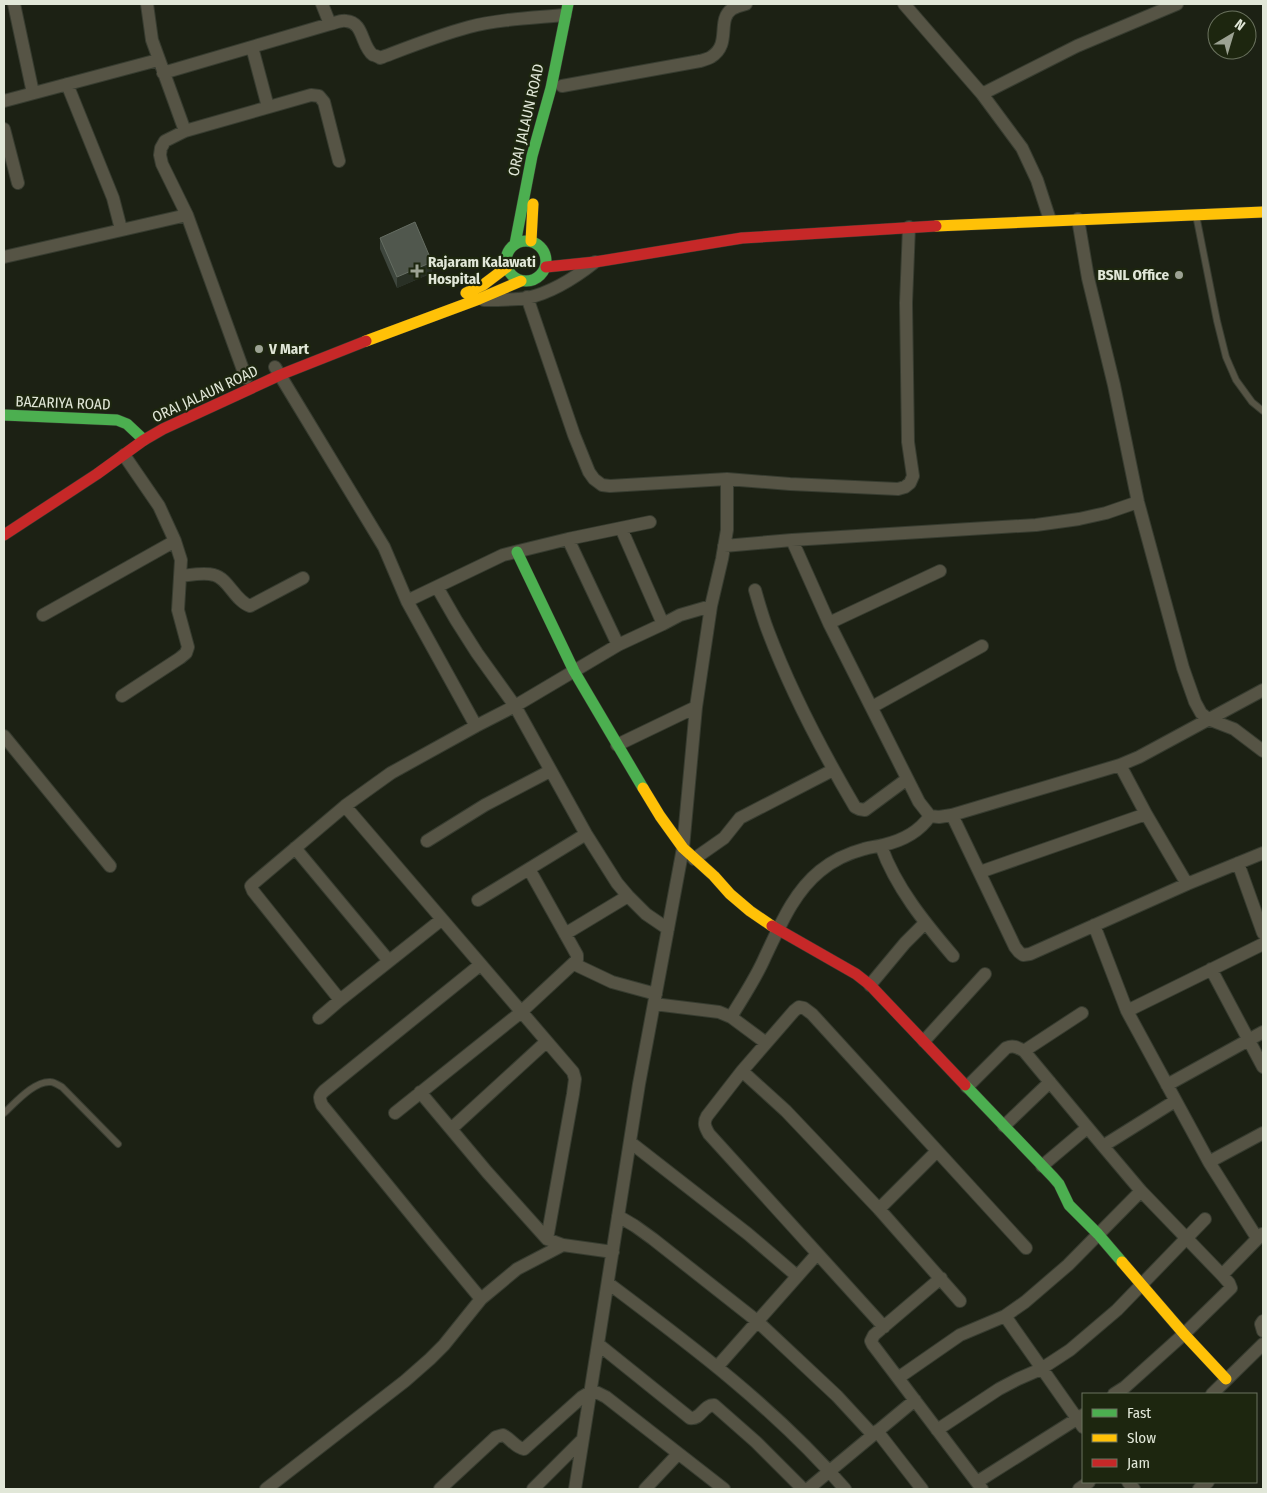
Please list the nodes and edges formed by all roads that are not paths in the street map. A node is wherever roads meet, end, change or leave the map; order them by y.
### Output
1 (14, 4) edge
2 (147, 4) edge
3 (322, 4) edge
4 (746, 4) edge
5 (904, 4) edge
6 (1177, 4) edge
7 (567, 9) edge
8 (330, 24) junction
9 (252, 47) junction
10 (568, 59) dead end
11 (158, 60) junction
12 (163, 73) junction
13 (67, 84) junction
14 (562, 86) junction
15 (33, 93) junction
16 (982, 94) junction
17 (4, 101) edge
18 (268, 107) junction
19 (556, 113) dead end
20 (4, 129) edge
21 (185, 131) junction
22 (339, 161) dead end
23 (18, 183) dead end
24 (538, 184) dead end
25 (1263, 212) edge
26 (1195, 214) junction
27 (187, 215) junction
28 (1078, 219) junction
29 (1050, 220) junction
30 (909, 227) junction
31 (121, 229) junction
32 (532, 241) junction
33 (515, 244) junction
34 (4, 257) edge
35 (595, 262) junction
36 (507, 267) junction
37 (546, 267) junction
38 (521, 281) junction
39 (527, 298) junction
40 (479, 300) junction
41 (278, 371) junction
42 (238, 382) junction
43 (1263, 411) edge
44 (4, 416) edge
45 (141, 437) junction
46 (124, 455) junction
47 (727, 479) junction
48 (1138, 502) junction
49 (4, 522) edge
50 (650, 522) dead end
51 (621, 528) junction
52 (4, 534) edge
53 (568, 539) junction
54 (792, 540) junction
55 (175, 541) junction
56 (724, 546) junction
57 (517, 552) junction
58 (940, 571) dead end
59 (181, 576) junction
60 (304, 578) dead end
61 (437, 587) junction
62 (755, 590) dead end
63 (407, 601) junction
64 (711, 606) junction
65 (43, 615) dead end
66 (828, 623) junction
67 (663, 624) junction
68 (618, 645) junction
69 (982, 646) dead end
70 (574, 671) junction
71 (1263, 690) edge
72 (122, 696) dead end
73 (515, 706) junction
74 (696, 707) junction
75 (872, 707) junction
76 (1208, 719) junction
77 (476, 726) junction
78 (4, 736) edge
79 (617, 744) junction
80 (1263, 751) edge
81 (1120, 765) junction
82 (833, 770) junction
83 (550, 771) junction
84 (907, 779) junction
85 (345, 806) junction
86 (1146, 814) junction
87 (952, 815) junction
88 (930, 816) junction
89 (586, 834) junction
90 (427, 841) dead end
91 (881, 846) junction
92 (295, 848) junction
93 (683, 848) junction
94 (1263, 853) edge
95 (694, 859) junction
96 (1238, 863) junction
97 (110, 866) dead end
98 (529, 869) junction
99 (980, 872) junction
100 (1188, 884) junction
101 (628, 896) junction
102 (478, 900) dead end
103 (441, 920) junction
104 (925, 922) junction
105 (1094, 925) junction
106 (668, 929) junction
107 (777, 929) junction
108 (1263, 933) edge
109 (566, 934) junction
110 (1263, 944) edge
111 (953, 956) dead end
112 (389, 961) junction
113 (574, 964) junction
114 (480, 965) junction
115 (1211, 969) junction
116 (985, 974) dead end
117 (870, 985) junction
118 (655, 999) junction
119 (340, 1000) junction
120 (1128, 1011) junction
121 (520, 1012) junction
122 (1082, 1013) dead end
123 (731, 1017) junction
124 (319, 1018) dead end
125 (1263, 1032) edge
126 (1248, 1040) junction
127 (924, 1041) junction
128 (546, 1042) junction
129 (766, 1043) junction
130 (1024, 1051) junction
131 (1263, 1067) edge
132 (742, 1071) junction
133 (1050, 1082) junction
134 (1167, 1085) junction
135 (967, 1087) junction
136 (420, 1092) junction
137 (1175, 1101) junction
138 (4, 1113) edge
139 (395, 1113) dead end
140 (1004, 1126) junction
141 (1087, 1128) junction
142 (451, 1129) junction
143 (1263, 1133) edge
144 (630, 1142) junction
145 (118, 1144) dead end
146 (1103, 1146) junction
147 (937, 1151) junction
148 (1209, 1162) junction
149 (1042, 1166) junction
150 (1140, 1191) junction
151 (879, 1209) junction
152 (618, 1216) junction
153 (1205, 1219) dead end
154 (1098, 1234) junction
155 (1260, 1236) edge
156 (1186, 1238) junction
157 (547, 1239) junction
158 (563, 1245) junction
159 (1026, 1248) dead end
160 (612, 1252) junction
161 (817, 1254) junction
162 (1222, 1275) junction
163 (797, 1276) junction
164 (941, 1278) junction
165 (608, 1282) junction
166 (1140, 1285) junction
167 (481, 1298) junction
168 (960, 1301) dead end
169 (1005, 1316) junction
170 (757, 1321) junction
171 (1263, 1321) edge
172 (884, 1327) junction
173 (1263, 1331) edge
174 (1184, 1334) junction
175 (598, 1344) junction
176 (1263, 1344) edge
177 (717, 1366) junction
178 (1041, 1369) junction
179 (898, 1378) junction
180 (1226, 1379) junction
181 (590, 1392) junction
182 (1116, 1393) edge
183 (1213, 1393) edge
184 (915, 1400) junction
185 (1081, 1421) edge
186 (937, 1430) junction
187 (875, 1433) junction
188 (582, 1440) junction
189 (678, 1454) junction
190 (829, 1471) junction
191 (980, 1486) edge
192 (266, 1489) edge
193 (440, 1489) edge
194 (533, 1489) edge
195 (575, 1489) edge
196 (645, 1489) edge
197 (724, 1489) edge
198 (803, 1489) edge
199 (808, 1489) edge
200 (845, 1489) edge
201 (922, 1489) edge

1 - 15 street
2 - 11 street
3 - 8 street
4 - 14 street
5 - 16 street
6 - 16 street
7 - 8 street
7 - 33 street, ORAI JALAUN ROAD
8 - 9 street
9 - 12 street
9 - 18 street
10 - 14 street, ORAI JALAUN ROAD
11 - 12 street
11 - 13 street
12 - 21 street
13 - 15 street
13 - 31 street
14 - 19 street, ORAI JALAUN ROAD
15 - 17 street
16 - 29 street
18 - 21 street
18 - 22 street
20 - 23 street
21 - 27 street
24 - 32 street, ORAI JALAUN ROAD
25 - 26 street
26 - 28 street
26 - 43 lane
27 - 31 street
27 - 42 street
28 - 29 street
28 - 48 street
29 - 30 street
30 - 35 street
30 - 47 street
31 - 34 street
32 - 33 street
32 - 37 street
33 - 36 street, ORAI JALAUN ROAD
35 - 37 street
35 - 39 street
36 - 38 street
36 - 41 street
37 - 38 street, ORAI JALAUN ROAD
38 - 40 street, ORAI JALAUN ROAD
39 - 40 street
39 - 47 street
40 - 41 street, ORAI JALAUN ROAD
41 - 42 street
41 - 45 street, ORAI JALAUN ROAD
41 - 63 street
42 - 45 street
44 - 45 street, BAZARIYA ROAD
45 - 46 street, ORAI JALAUN ROAD
45 - 49 street
46 - 52 street, ORAI JALAUN ROAD
46 - 55 street
47 - 56 street
48 - 54 street
48 - 76 street
50 - 51 street
51 - 53 street
51 - 67 street
53 - 57 street
53 - 68 street
54 - 56 street
54 - 66 street
55 - 59 street
55 - 65 street
56 - 64 street
57 - 61 street
57 - 70 street
58 - 66 street
59 - 60 street
59 - 72 street
61 - 63 street
61 - 73 street
62 - 82 street
63 - 77 street
64 - 67 street
64 - 74 street
66 - 75 street
67 - 68 street
68 - 70 street
69 - 75 street
70 - 73 street
70 - 79 street
71 - 76 street
73 - 77 street
73 - 83 street
74 - 79 street
74 - 93 street
75 - 84 street
76 - 80 street
76 - 81 street
77 - 85 street
78 - 97 street
79 - 93 street
81 - 86 street
81 - 87 street
82 - 84 street
82 - 95 street
83 - 89 street
83 - 90 street
84 - 88 street
85 - 92 street
85 - 103 street
86 - 99 street
86 - 100 street
87 - 88 street
87 - 99 street
88 - 91 street
89 - 98 street
89 - 101 street
91 - 104 street
91 - 107 street
92 - 112 street
92 - 119 street
93 - 95 street
93 - 106 street
94 - 96 street
95 - 107 street
96 - 100 street
96 - 108 street
98 - 102 street
98 - 109 street
99 - 105 street
100 - 105 street
101 - 106 street
101 - 109 street
103 - 112 street
103 - 114 street
104 - 111 street
104 - 117 street
105 - 120 street
106 - 118 street
107 - 117 street
107 - 123 street
109 - 113 street
110 - 115 street
112 - 119 street
113 - 118 street
113 - 121 street
114 - 121 street
114 - 167 street
115 - 120 street
115 - 126 street
116 - 127 street
117 - 127 street
118 - 123 street
118 - 144 street
119 - 124 street
120 - 134 street
121 - 128 street
121 - 136 street
122 - 130 street
123 - 129 street
125 - 126 street
126 - 131 street
126 - 134 street
127 - 135 street
128 - 142 street
128 - 157 street
129 - 132 street
129 - 147 street
130 - 133 street
130 - 135 street
132 - 151 street
132 - 161 street
133 - 140 street
133 - 141 street
134 - 137 street
135 - 140 street
136 - 139 street
136 - 142 street
137 - 146 street
137 - 148 street
138 - 145 lane
140 - 149 street
141 - 146 street
141 - 149 street
142 - 157 street
143 - 148 street
144 - 152 street
144 - 163 street
146 - 150 street
147 - 151 street
147 - 159 street
148 - 155 street
149 - 154 street
150 - 154 street
150 - 156 street
151 - 164 street
152 - 160 street
152 - 170 street
153 - 156 street
154 - 166 street
154 - 169 street
155 - 162 street
156 - 162 street
156 - 166 street
157 - 158 street
158 - 160 street
158 - 167 street
160 - 165 street
161 - 163 street
161 - 172 street
162 - 174 street
163 - 170 street
164 - 168 street
164 - 172 street
165 - 175 street
165 - 177 street
166 - 174 street
166 - 178 street
167 - 192 street
169 - 178 street
169 - 179 street
170 - 177 street
170 - 187 street
171 - 173 street
172 - 179 street
174 - 180 street
174 - 182 street
175 - 181 street
175 - 198 street
176 - 180 street
177 - 190 street
178 - 185 street
178 - 186 street
179 - 184 street
180 - 183 street
181 - 188 street
181 - 189 street
181 - 193 street
184 - 186 street
184 - 187 street
185 - 191 street
186 - 191 street
187 - 190 street
187 - 201 street
188 - 194 street
188 - 195 street
189 - 196 street
189 - 197 street
190 - 199 street
190 - 200 street

